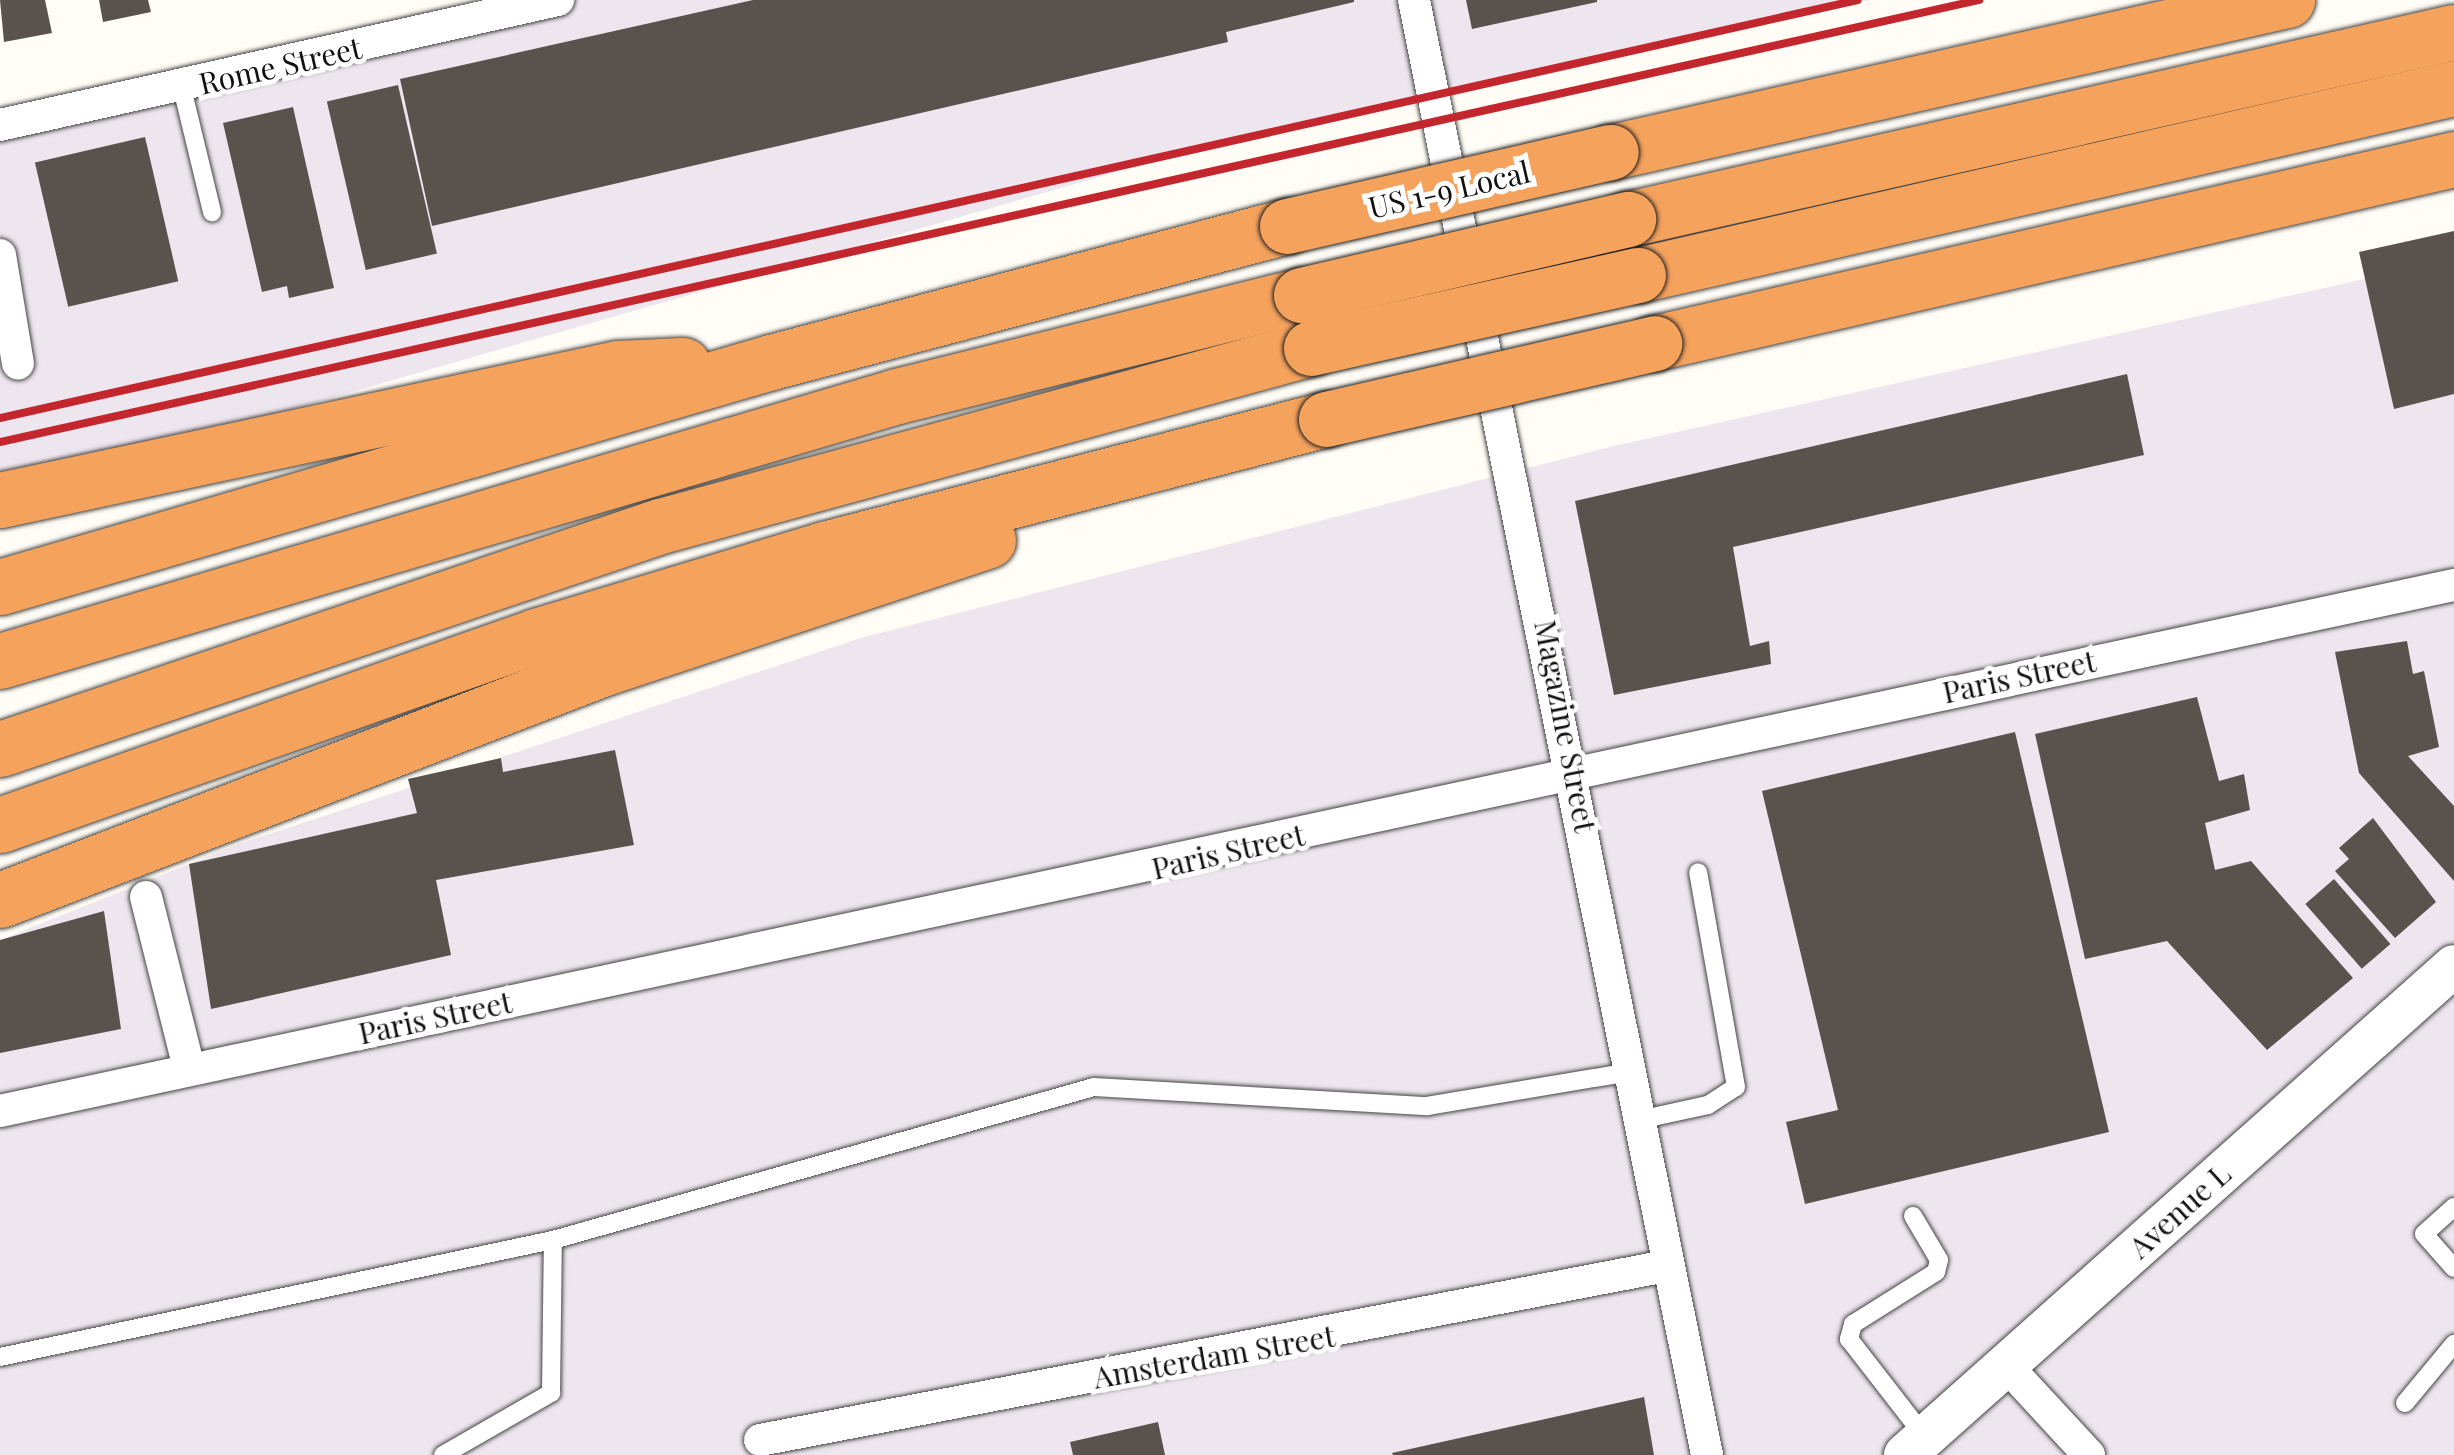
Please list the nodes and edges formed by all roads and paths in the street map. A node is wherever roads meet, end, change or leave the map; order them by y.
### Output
1 (558, 0) edge
2 (1414, 0) edge
3 (2286, 0) edge
4 (2454, 32) edge
5 (182, 88) junction
6 (2454, 88) edge
7 (0, 125) edge
8 (2454, 159) edge
9 (212, 212) dead end
10 (0, 254) edge
11 (771, 362) junction
12 (18, 364) dead end
13 (1220, 446) junction
14 (0, 500) edge
15 (2454, 585) edge
16 (0, 587) edge
17 (0, 661) edge
18 (0, 750) edge
19 (1576, 769) junction
20 (0, 825) edge
21 (1698, 872) dead end
22 (146, 896) dead end
23 (0, 900) edge
24 (2454, 966) edge
25 (189, 1068) junction
26 (1630, 1072) junction
27 (0, 1111) edge
28 (1639, 1120) junction
29 (2454, 1207) edge
30 (1913, 1216) dead end
31 (553, 1240) junction
32 (1666, 1266) junction
33 (2454, 1268) edge
34 (2454, 1344) edge
35 (0, 1356) edge
36 (2005, 1364) junction
37 (2406, 1402) dead end
38 (1915, 1446) edge
39 (767, 1448) edge
40 (444, 1455) edge
41 (1707, 1455) edge
42 (2089, 1455) edge

1 - 5 street, Rome Street
2 - 19 street, Magazine Street
3 - 11 highway, US 1-9 Local, bridge
4 - 17 highway, bridge
5 - 7 street, Rome Street
5 - 9 lane
6 - 18 highway, bridge
8 - 13 highway, bridge
10 - 12 street
11 - 14 highway
11 - 16 highway
13 - 20 highway
13 - 23 highway
15 - 19 street, Paris Street
19 - 25 street, Paris Street
19 - 26 street, Magazine Street
21 - 28 lane
22 - 25 street
24 - 36 street, Avenue L
25 - 27 street, Paris Street
26 - 28 street, Magazine Street
26 - 31 lane
28 - 32 street, Magazine Street
29 - 33 lane
30 - 38 lane
31 - 35 lane
31 - 40 lane
32 - 39 street, Amsterdam Street
32 - 41 street, Magazine Street
34 - 37 lane
36 - 38 street, Avenue L
36 - 42 street

